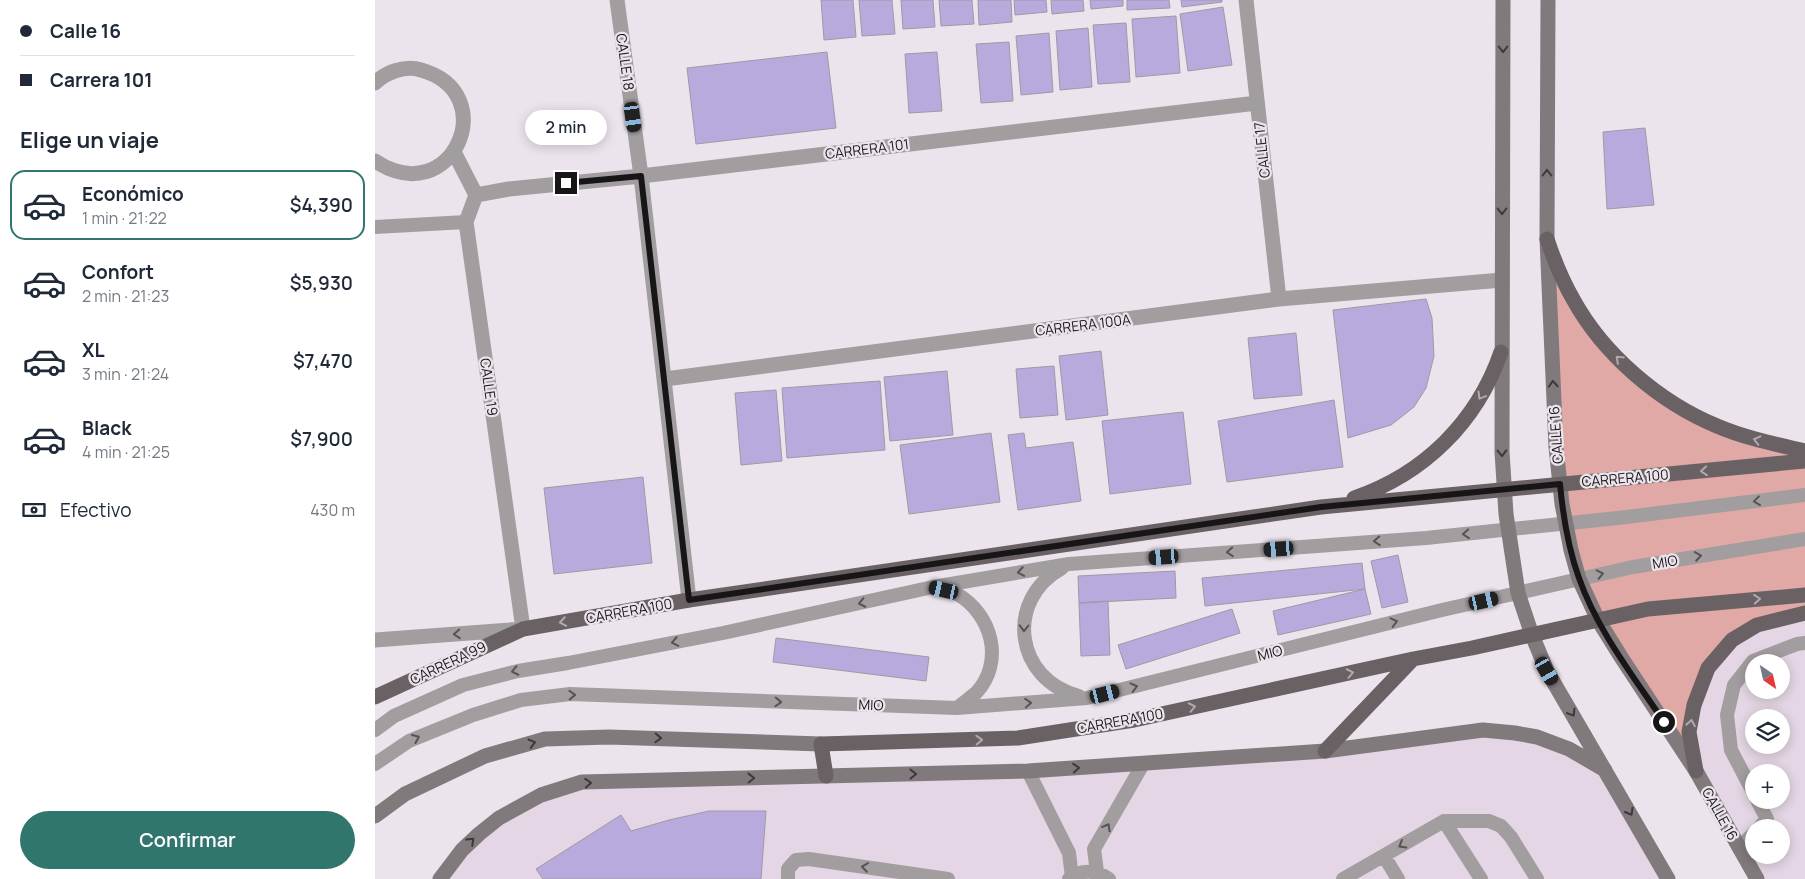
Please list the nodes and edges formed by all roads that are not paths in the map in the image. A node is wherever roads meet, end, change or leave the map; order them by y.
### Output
1 (617, 0) edge
2 (1245, 0) edge
3 (1503, 0) edge
4 (1548, 0) edge
5 (375, 83) edge
6 (1257, 103) junction
7 (454, 152) junction
8 (375, 161) edge
9 (641, 176) junction
10 (476, 195) junction
11 (467, 222) junction
12 (375, 227) edge
13 (1547, 239) junction
14 (1502, 280) junction
15 (1279, 300) junction
16 (1501, 352) junction
17 (665, 379) junction
18 (1805, 450) edge
19 (1805, 461) edge
20 (1560, 484) junction
21 (1504, 490) junction
22 (1805, 494) edge
23 (1321, 507) junction
24 (1565, 524) junction
25 (1507, 530) junction
26 (1805, 539) edge
27 (1069, 564) junction
28 (1579, 579) junction
29 (933, 587) junction
30 (1518, 593) junction
31 (1805, 596) edge
32 (689, 600) junction
33 (1805, 613) edge
34 (1598, 620) junction
35 (523, 629) junction
36 (1532, 635) junction
37 (375, 640) edge
38 (1805, 642) edge
39 (1413, 659) junction
40 (377, 697) edge
41 (1087, 698) junction
42 (957, 708) junction
43 (375, 730) edge
44 (821, 744) junction
45 (1325, 751) junction
46 (375, 764) edge
47 (1143, 764) junction
48 (1605, 770) junction
49 (1696, 771) junction
50 (1028, 772) junction
51 (826, 776) junction
52 (1745, 777) edge
53 (375, 816) edge
54 (1444, 820) junction
55 (1745, 842) edge
56 (1739, 848) junction
57 (1384, 856) junction
58 (1103, 876) edge
59 (909, 877) edge
60 (1070, 878) edge
61 (440, 879) edge
62 (788, 879) edge
63 (948, 879) edge
64 (1343, 879) edge
65 (1398, 879) edge
66 (1481, 879) edge
67 (1537, 879) edge
68 (1668, 879) edge
69 (1757, 879) edge

1 - 9 street, CALLE 18
2 - 6 street, CALLE 17
3 -> 14 street
13 -> 4 street, CALLE 16
5 - 7 street
6 - 9 street, CARRERA 101
6 - 15 street, CALLE 17
7 - 8 street
7 - 10 street
9 - 10 street, CARRERA 101
9 - 17 street, CALLE 18
10 - 11 street, CALLE 19
11 - 12 lane
11 - 35 street, CALLE 19
18 -> 13 main road
20 -> 13 street, CALLE 16
14 - 15 street, CARRERA 100A
14 - 16 street
15 - 17 street, CARRERA 100A
16 -> 21 street
16 -> 23 main road
17 - 32 street, CALLE 18
19 -> 20 main road, CARRERA 100
20 - 21 main road, CARRERA 100
20 - 24 street, CALLE 16
21 - 23 main road, CARRERA 100
21 - 25 street
22 -> 24 lane
23 - 32 main road, CARRERA 100
24 - 25 lane
24 - 28 street, CALLE 16
25 -> 27 lane
25 - 30 street
28 -> 26 lane, MIO
27 -> 29 lane
27 -> 41 lane
28 - 30 lane, MIO
28 - 34 street, CALLE 16
29 - 42 lane
29 -> 43 lane
30 - 36 street
41 -> 30 lane, MIO
34 -> 31 main road, CARRERA 100
32 -> 35 main road, CARRERA 100
49 -> 33 main road
34 - 36 main road, CARRERA 100
34 - 49 street, CALLE 16
35 -> 37 street, CARRERA 100
35 - 40 main road, CARRERA 99
36 - 39 main road, CARRERA 100
36 -> 48 street
38 - 52 lane
44 -> 39 main road, CARRERA 100
39 - 45 main road
42 -> 41 lane, MIO
46 -> 42 lane, MIO
44 - 51 main road
53 -> 44 street, CARRERA 100
45 - 47 street
45 - 48 street
50 -> 47 street
58 -> 47 lane
48 -> 68 street
49 - 56 street, CALLE 16
51 -> 50 street
50 - 60 lane
61 -> 51 street
54 -> 57 lane
54 - 66 lane
54 - 67 lane
55 - 56 lane
56 - 69 street, CALLE 16
57 - 64 lane
57 - 65 lane
58 - 60 lane
59 -> 62 lane
59 - 63 lane

